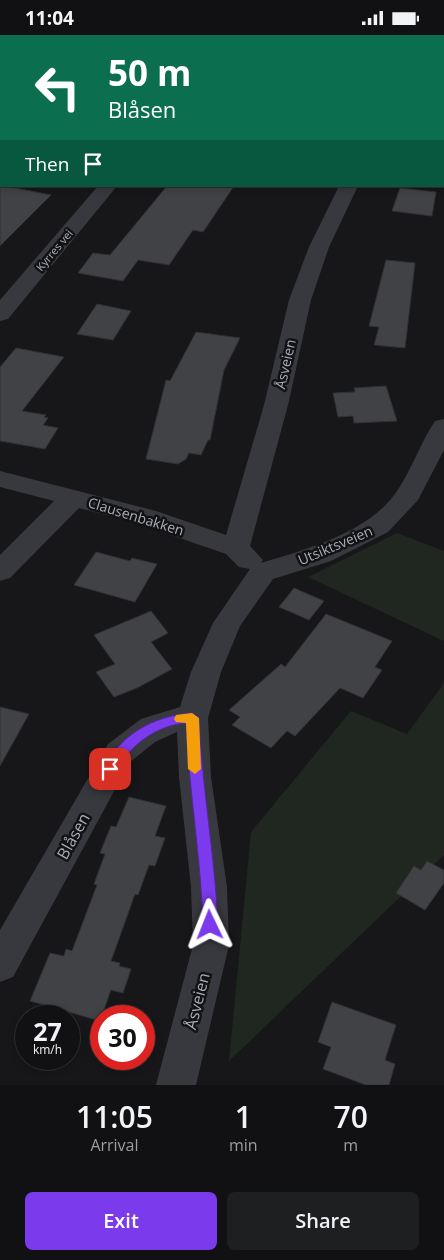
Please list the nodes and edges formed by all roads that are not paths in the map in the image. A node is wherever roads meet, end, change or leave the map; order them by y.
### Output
1 (107, 187) edge
2 (349, 187) edge
3 (0, 314) edge
4 (444, 425) edge
5 (0, 479) edge
6 (74, 497) junction
7 (236, 548) junction
8 (0, 571) edge
9 (263, 572) junction
10 (192, 718) junction
11 (0, 965) edge
12 (176, 1085) edge

1 - 3 street, Kyrres vei
2 - 7 street, Åsveien
4 - 9 street, Utsiktsveien
5 - 6 street, Clausenbakken
6 - 7 street, Clausenbakken
6 - 8 street
7 - 9 street, Clausenbakken
9 - 10 street, Åsveien
10 - 11 street, Blåsen
10 - 12 street, Åsveien

